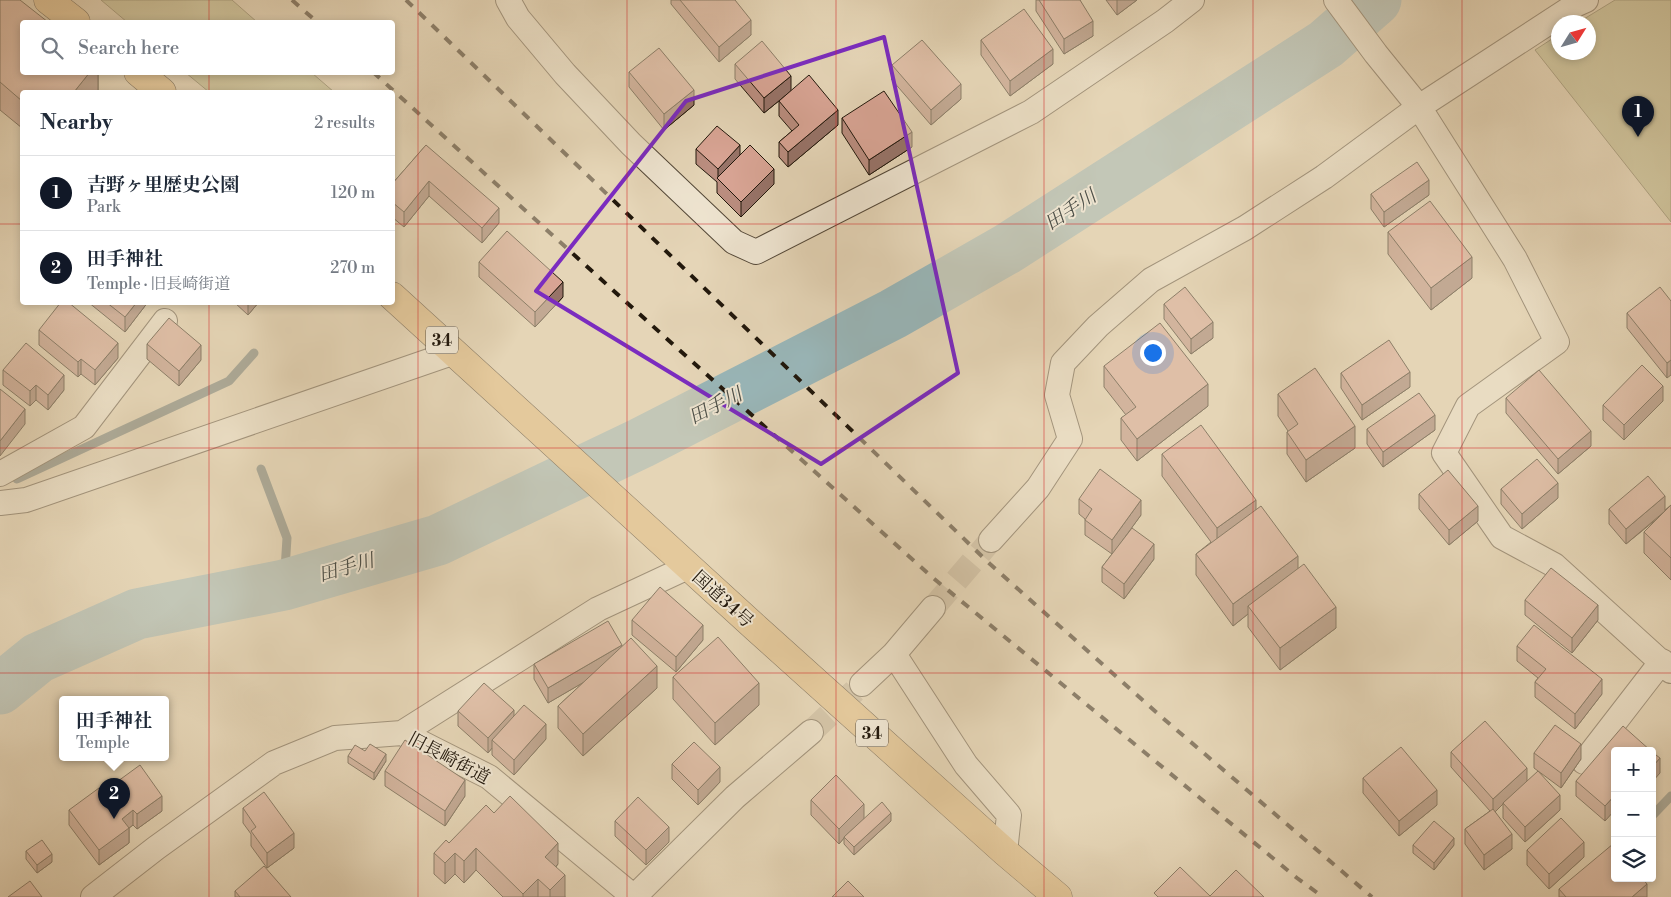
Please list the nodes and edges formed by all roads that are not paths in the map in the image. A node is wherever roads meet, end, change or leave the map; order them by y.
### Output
1 (48, 0) edge
2 (508, 0) edge
3 (1192, 0) edge
4 (1336, 0) edge
5 (1586, 0) edge
6 (73, 20) edge
7 (142, 75) edge
8 (160, 90) edge
9 (1419, 107) junction
10 (395, 299) edge
11 (165, 321) edge
12 (455, 352) junction
13 (0, 474) edge
14 (0, 503) edge
15 (992, 540) tunnel mouth
16 (688, 567) junction
17 (933, 608) tunnel mouth
18 (894, 654) junction
19 (1667, 666) edge
20 (862, 684) tunnel mouth
21 (811, 732) tunnel mouth
22 (402, 733) junction
23 (1584, 762) dead end
24 (1005, 852) junction
25 (93, 897) edge
26 (634, 897) edge
27 (1058, 897) edge

1 - 6 highway
2 - 3 street
4 - 9 street
5 - 9 street
7 - 8 highway
9 - 15 street
9 - 19 street
10 - 12 highway, 国道34号 / 34
11 - 13 street
12 - 14 street
12 - 16 highway, 国道34号 / 34
16 - 22 street
16 - 24 highway, 国道34号 / 34
17 - 18 street
18 - 20 street
18 - 24 street
19 - 23 street
21 - 26 street
22 - 25 street, 旧長崎街道
22 - 26 street, 旧長崎街道
24 - 27 highway, 国道34号 / 34

